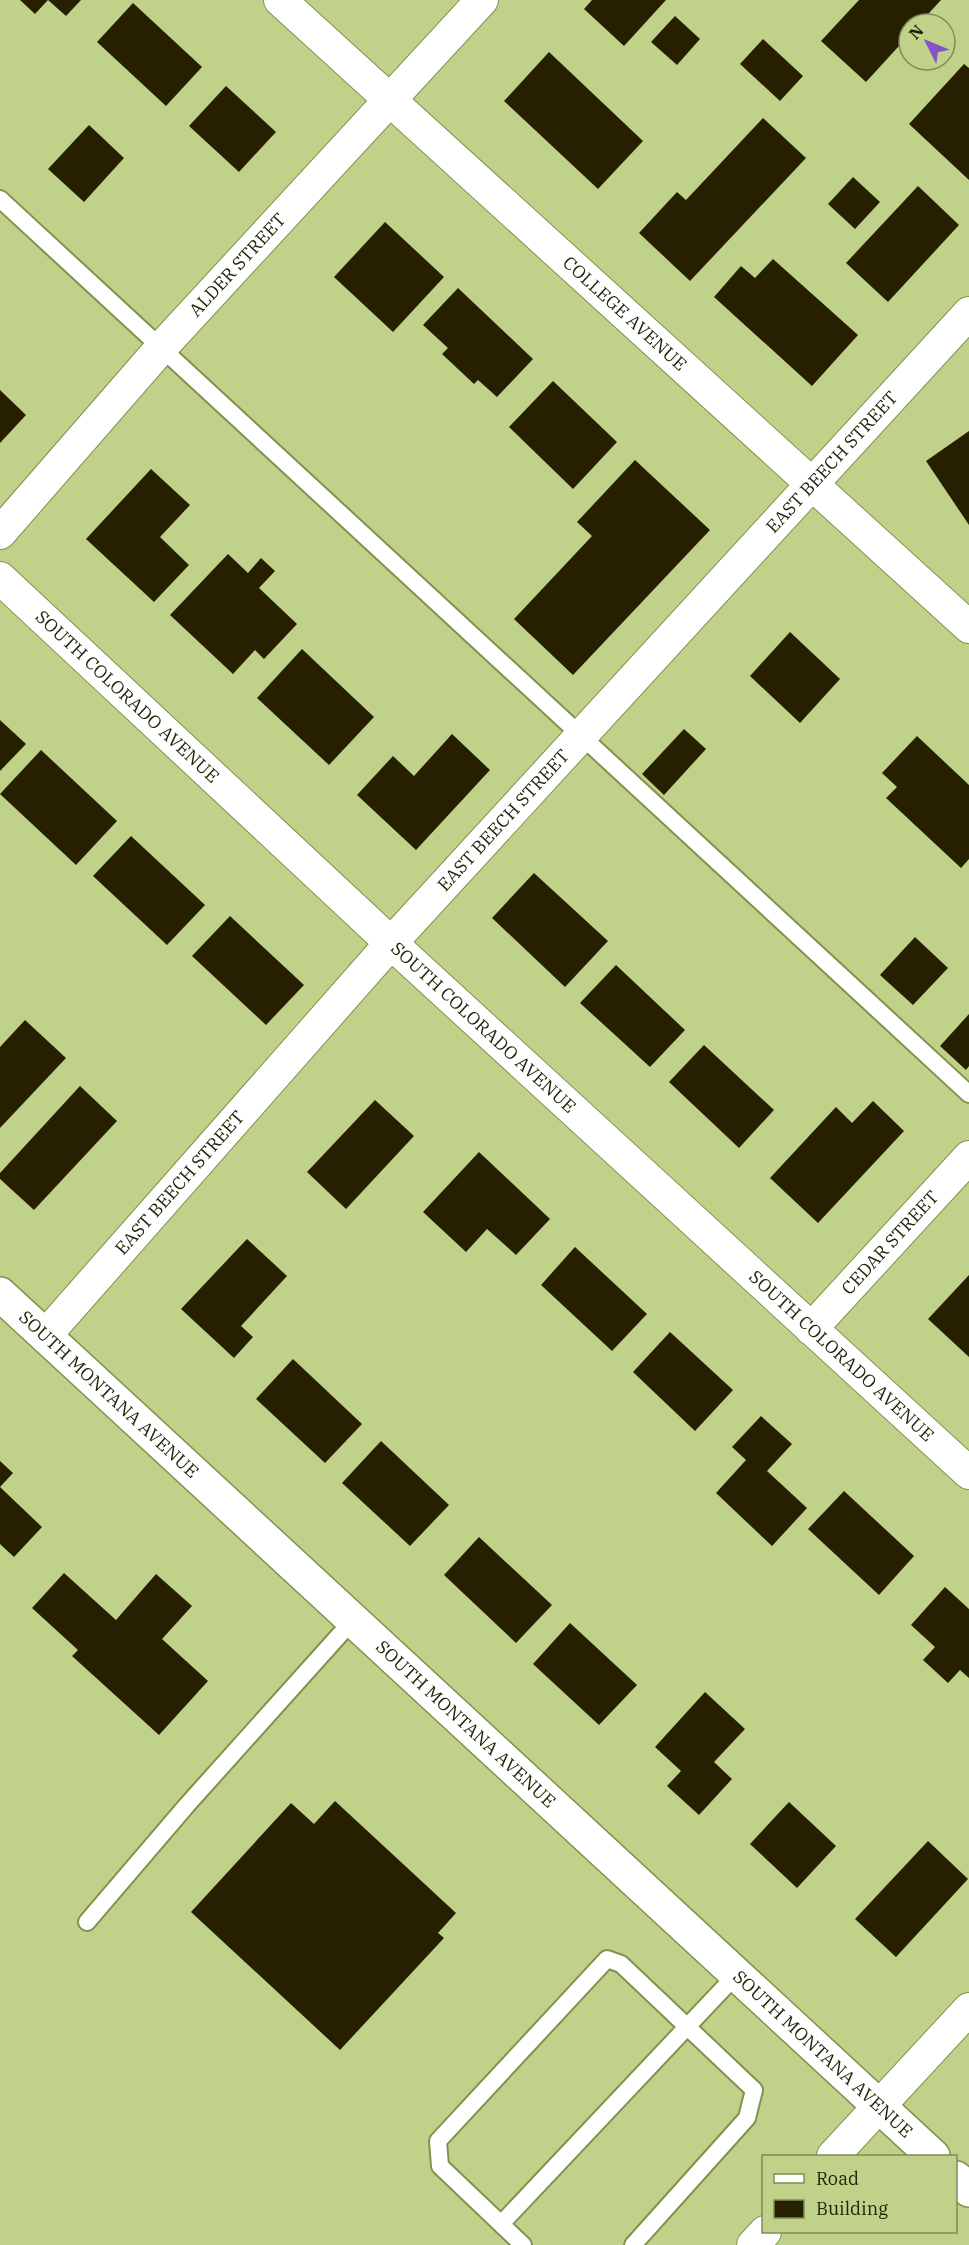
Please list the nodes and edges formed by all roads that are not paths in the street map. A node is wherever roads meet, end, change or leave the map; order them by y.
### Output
1 (280, 0) edge
2 (482, 0) edge
3 (390, 100) junction
4 (0, 199) edge
5 (969, 313) edge
6 (161, 348) junction
7 (813, 483) junction
8 (0, 533) edge
9 (0, 578) edge
10 (969, 627) edge
11 (581, 736) junction
12 (391, 943) junction
13 (969, 1094) edge
14 (969, 1157) edge
15 (0, 1294) edge
16 (811, 1329) junction
17 (45, 1335) junction
18 (969, 1473) edge
19 (353, 1620) junction
20 (87, 1922) dead end
21 (736, 1975) junction
22 (969, 2009) edge
23 (687, 2026) junction
24 (879, 2106) junction
25 (835, 2155) edge
26 (931, 2155) edge
27 (957, 2179) edge
28 (969, 2190) edge
29 (501, 2224) junction
30 (764, 2233) edge
31 (523, 2245) edge
32 (633, 2245) edge
33 (753, 2245) edge

1 - 3 street, COLLEGE AVENUE
2 - 3 street, ALDER STREET
3 - 6 street, ALDER STREET
3 - 7 street, COLLEGE AVENUE
4 - 6 lane
5 - 7 street, EAST BEECH STREET
6 - 8 street, ALDER STREET
6 - 11 lane
7 - 10 street, COLLEGE AVENUE
7 - 11 street, EAST BEECH STREET
9 - 12 street, SOUTH COLORADO AVENUE
11 - 12 street, EAST BEECH STREET
11 - 13 lane
12 - 16 street, SOUTH COLORADO AVENUE
12 - 17 street, EAST BEECH STREET
14 - 16 street, CEDAR STREET
15 - 17 street, SOUTH MONTANA AVENUE
16 - 18 street, SOUTH COLORADO AVENUE
17 - 19 street, SOUTH MONTANA AVENUE
19 - 20 lane
19 - 21 street, SOUTH MONTANA AVENUE
21 - 23 lane
21 - 24 street, SOUTH MONTANA AVENUE
22 - 24 street
23 - 29 lane
23 - 29 lane
23 - 32 lane
24 - 25 street
24 - 26 street, SOUTH MONTANA AVENUE
27 - 28 street
29 - 31 lane
30 - 33 street

